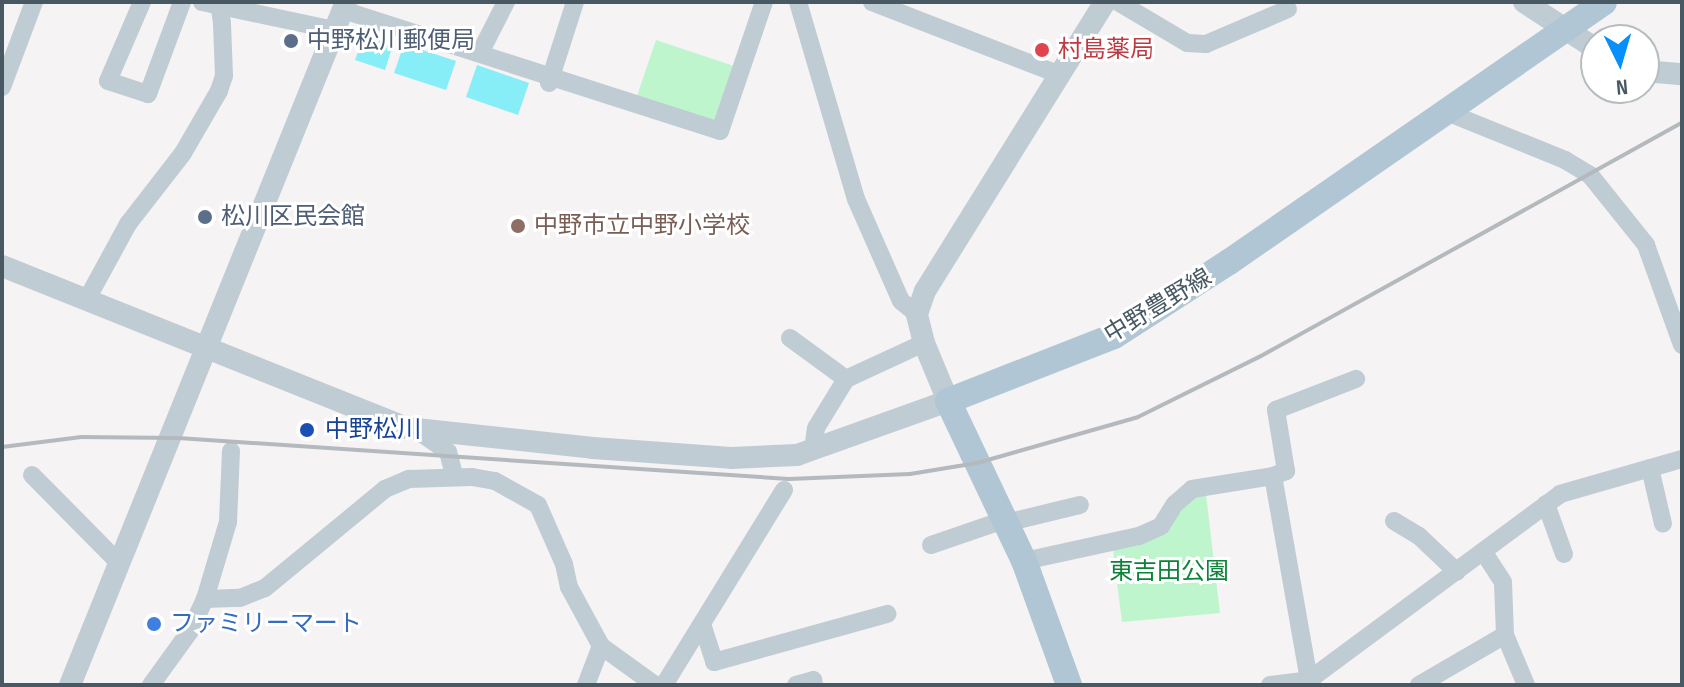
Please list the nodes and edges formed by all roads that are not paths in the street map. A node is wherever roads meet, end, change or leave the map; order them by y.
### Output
1 (34, 2) edge
2 (142, 2) edge
3 (182, 2) edge
4 (202, 2) edge
5 (506, 2) edge
6 (575, 2) edge
7 (764, 2) edge
8 (798, 2) edge
9 (872, 2) edge
10 (1105, 2) edge
11 (1118, 2) edge
12 (1524, 2) edge
13 (1604, 2) edge
14 (218, 5) edge
15 (1288, 9) dead end
16 (341, 14) edge
17 (1566, 29) junction
18 (1580, 38) edge
19 (480, 53) junction
20 (1660, 72) edge
21 (1058, 74) junction
22 (1682, 74) edge
23 (550, 79) junction
24 (2, 87) edge
25 (1444, 111) junction
26 (2, 266) edge
27 (86, 301) junction
28 (917, 314) junction
29 (790, 338) dead end
30 (924, 343) junction
31 (1682, 345) edge
32 (207, 349) junction
33 (846, 379) junction
34 (1356, 379) dead end
35 (948, 401) junction
36 (418, 431) junction
37 (813, 449) junction
38 (231, 451) dead end
39 (1682, 459) edge
40 (1650, 468) junction
41 (454, 474) junction
42 (32, 475) dead end
43 (1273, 476) junction
44 (784, 490) dead end
45 (1546, 504) junction
46 (1080, 505) dead end
47 (1005, 521) junction
48 (1394, 521) dead end
49 (1663, 524) dead end
50 (931, 545) dead end
51 (1484, 553) junction
52 (1564, 554) dead end
53 (1024, 561) junction
54 (118, 562) junction
55 (1457, 572) junction
56 (205, 599) junction
57 (887, 614) dead end
58 (702, 624) junction
59 (1505, 635) junction
60 (601, 646) junction
61 (1310, 682) edge
62 (70, 685) edge
63 (151, 685) edge
64 (586, 685) edge
65 (655, 685) edge
66 (664, 685) edge
67 (796, 685) edge
68 (814, 685) edge
69 (1069, 685) edge
70 (1270, 685) edge
71 (1419, 685) edge
72 (1526, 685) edge

1 - 24 street
2 - 3 street
4 - 14 street
5 - 19 street
6 - 23 street
7 - 23 street
8 - 28 street
9 - 21 street
10 - 21 street
11 - 15 street
12 - 17 street
13 - 17 main road, 中野豊野線
14 - 16 street
14 - 27 street
16 - 19 street
16 - 32 street
17 - 18 street
17 - 25 main road, 中野豊野線
19 - 23 street
20 - 22 street
21 - 28 street
25 - 31 street
25 - 35 main road, 中野豊野線
26 - 27 street
27 - 32 street
28 - 30 street
29 - 33 street
30 - 33 street
30 - 35 street
32 - 36 street
32 - 54 street
33 - 37 street
34 - 43 street
35 - 37 street
35 - 47 main road
36 - 37 street
36 - 41 street
38 - 56 street
39 - 40 street
40 - 45 street
40 - 49 street
41 - 56 street
41 - 60 street
42 - 54 street
43 - 53 street
43 - 61 street
44 - 58 street
45 - 51 street
45 - 52 street
46 - 47 street
47 - 50 street
47 - 53 main road
48 - 55 street
51 - 55 street
51 - 59 street
53 - 69 main road
54 - 62 street
55 - 61 street
56 - 63 street
57 - 58 street
58 - 66 street
59 - 71 street
59 - 72 street
60 - 64 street
60 - 65 street
61 - 70 street
67 - 68 street

